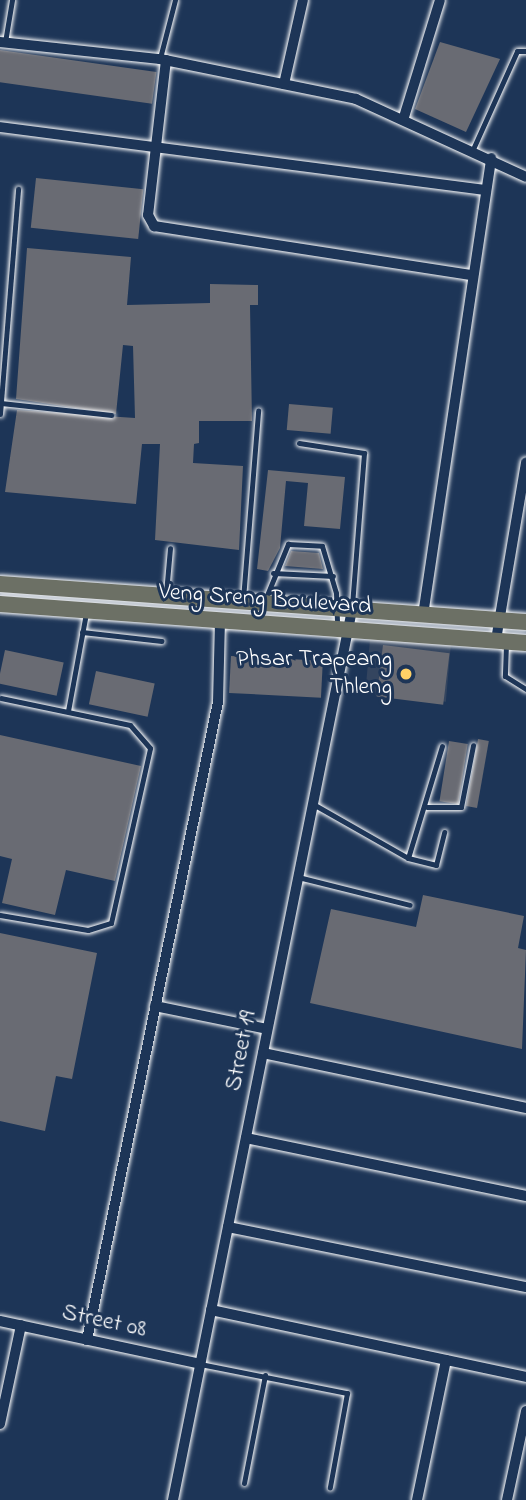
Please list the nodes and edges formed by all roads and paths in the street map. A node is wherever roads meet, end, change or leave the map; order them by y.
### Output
1 (12, 0) edge
2 (175, 0) edge
3 (303, 0) edge
4 (440, 0) edge
5 (2, 42) edge
6 (526, 51) edge
7 (163, 60) junction
8 (284, 84) junction
9 (404, 117) junction
10 (0, 127) edge
11 (155, 143) junction
12 (473, 149) junction
13 (491, 158) junction
14 (526, 177) edge
15 (18, 189) dead end
16 (486, 190) junction
17 (472, 275) junction
18 (1, 403) edge
19 (258, 411) dead end
20 (0, 414) edge
21 (111, 415) dead end
22 (299, 443) dead end
23 (526, 463) edge
24 (170, 548) dead end
25 (273, 573) junction
26 (333, 576) junction
27 (0, 584) edge
28 (165, 596) junction
29 (243, 602) junction
30 (265, 603) junction
31 (0, 604) edge
32 (345, 609) junction
33 (87, 610) junction
34 (423, 615) junction
35 (220, 620) junction
36 (500, 620) junction
37 (526, 622) edge
38 (343, 629) junction
39 (82, 632) junction
40 (161, 641) dead end
41 (501, 641) junction
42 (526, 643) edge
43 (526, 689) edge
44 (1, 698) edge
45 (68, 711) junction
46 (473, 745) dead end
47 (442, 746) dead end
48 (313, 804) junction
49 (427, 807) junction
50 (444, 832) dead end
51 (408, 858) junction
52 (298, 877) junction
53 (410, 905) dead end
54 (0, 915) edge
55 (155, 1006) junction
56 (267, 1029) junction
57 (263, 1053) junction
58 (526, 1108) edge
59 (246, 1138) junction
60 (526, 1196) edge
61 (228, 1227) junction
62 (526, 1287) edge
63 (211, 1310) junction
64 (0, 1321) edge
65 (20, 1325) junction
66 (87, 1340) junction
67 (446, 1360) junction
68 (200, 1364) junction
69 (265, 1375) junction
70 (526, 1377) edge
71 (526, 1411) edge
72 (0, 1424) edge
73 (244, 1483) dead end
74 (330, 1487) dead end
75 (173, 1500) edge
76 (417, 1500) edge
77 (507, 1500) edge

1 - 5 lane
2 - 7 lane
3 - 8 street
4 - 9 street
5 - 7 street
6 - 12 lane
7 - 8 street
7 - 11 street
8 - 9 street
9 - 12 street
10 - 11 street
11 - 16 street
11 - 17 street
12 - 13 street
13 - 14 street
13 - 16 street
15 - 18 lane
16 - 17 street
17 - 34 street
18 - 20 lane
18 - 21 lane
19 - 29 lane
22 - 32 lane
23 - 36 street
24 - 28 lane
25 - 26 lane
25 - 26 lane
25 - 30 lane
26 - 32 lane
27 - 28 main road, Veng Sreng Boulevard
28 - 29 main road, Veng Sreng Boulevard
29 - 30 main road, Veng Sreng Boulevard
30 - 32 main road, Veng Sreng Boulevard
31 - 33 main road, Veng Sreng Boulevard
32 - 34 main road, Veng Sreng Boulevard
32 - 38 street, Street 19
33 - 35 main road, Veng Sreng Boulevard
33 - 39 lane
34 - 36 main road, Veng Sreng Boulevard
35 - 38 main road, Veng Sreng Boulevard
35 - 55 street
36 - 37 main road, Veng Sreng Boulevard
36 - 41 street
38 - 41 main road, Veng Sreng Boulevard
38 - 48 street, Street 19
39 - 40 lane
39 - 45 lane
41 - 42 main road, Veng Sreng Boulevard
41 - 43 lane
44 - 45 lane
45 - 54 lane
46 - 49 lane
47 - 49 lane
48 - 51 lane
48 - 52 street, Street 19
49 - 51 lane
50 - 51 lane
52 - 53 lane
52 - 56 street, Street 19
55 - 56 street
55 - 66 street
56 - 57 street, Street 19
57 - 58 street
57 - 59 street, Street 19
59 - 60 street
59 - 61 street, Street 19
61 - 62 street
61 - 63 street, Street 19
63 - 67 street
63 - 68 street, Street 19
64 - 65 street, Street 08
65 - 66 street, Street 08
65 - 72 street
66 - 68 street, Street 08
67 - 70 street
67 - 76 street
68 - 69 lane
68 - 75 street, Street 19
69 - 73 lane
69 - 74 lane
71 - 77 street

